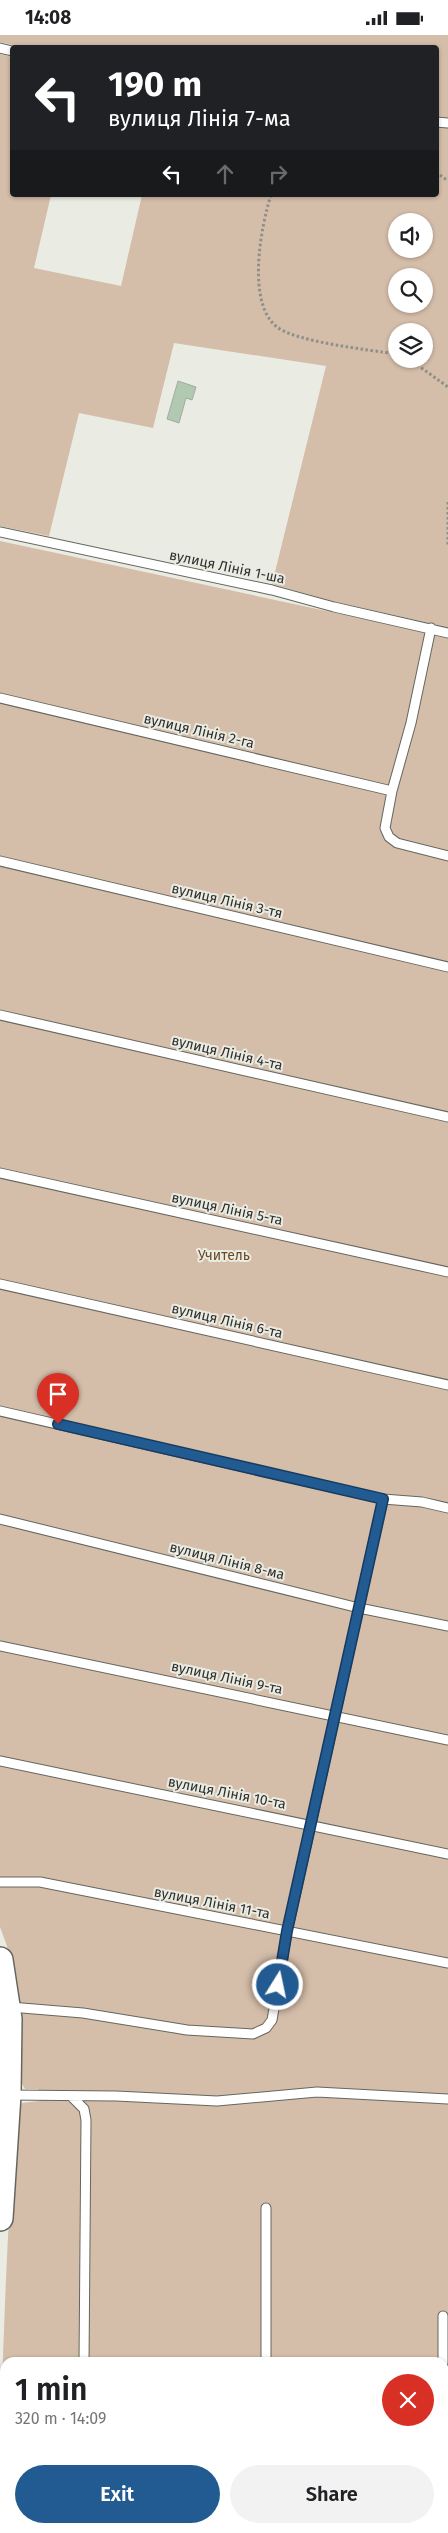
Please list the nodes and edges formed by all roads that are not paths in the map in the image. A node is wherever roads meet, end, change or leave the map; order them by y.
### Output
1 (0, 532) edge
2 (431, 628) junction
3 (448, 633) edge
4 (0, 697) edge
5 (392, 791) junction
6 (448, 855) edge
7 (0, 861) edge
8 (448, 967) edge
9 (0, 1015) edge
10 (448, 1117) edge
11 (0, 1173) edge
12 (448, 1272) edge
13 (0, 1284) edge
14 (448, 1385) edge
15 (0, 1411) edge
16 (383, 1499) junction
17 (448, 1508) edge
18 (0, 1519) edge
19 (359, 1608) junction
20 (448, 1626) edge
21 (0, 1646) edge
22 (336, 1715) junction
23 (448, 1739) edge
24 (0, 1761) edge
25 (311, 1824) junction
26 (448, 1854) edge
27 (0, 1882) edge
28 (287, 1931) junction
29 (0, 1960) edge
30 (448, 1963) edge
31 (9, 2007) junction
32 (8, 2095) junction
33 (72, 2097) junction
34 (448, 2099) edge
35 (266, 2208) dead end
36 (0, 2218) edge
37 (443, 2316) dead end
38 (84, 2357) edge
39 (266, 2357) edge
40 (443, 2357) edge

1 - 2 lane, вулиця Лінія 1-ша
2 - 3 lane, вулиця Лінія 1-ша
2 - 5 lane
4 - 5 lane, вулиця Лінія 2-га
5 - 6 lane
7 - 8 lane, вулиця Лінія 3-тя
9 - 10 lane, вулиця Лінія 4-та
11 - 12 lane, вулиця Лінія 5-та
13 - 14 lane, вулиця Лінія 6-та
15 - 16 lane
16 - 17 lane
16 - 19 lane
18 - 19 lane, вулиця Лінія 8-ма
19 - 20 lane, вулиця Лінія 8-ма
19 - 22 lane
21 - 22 lane, вулиця Лінія 9-та
22 - 23 lane, вулиця Лінія 9-та
22 - 25 lane
24 - 25 lane, вулиця Лінія 10-та
25 - 26 lane, вулиця Лінія 10-та
25 - 28 lane
27 - 28 lane, вулиця Лінія 11-та
28 - 30 lane, вулиця Лінія 11-та
28 - 31 lane
29 - 31 main road
31 - 32 main road
32 - 33 lane
32 - 36 main road
33 - 34 lane
33 - 38 lane
35 - 39 lane
37 - 40 lane

